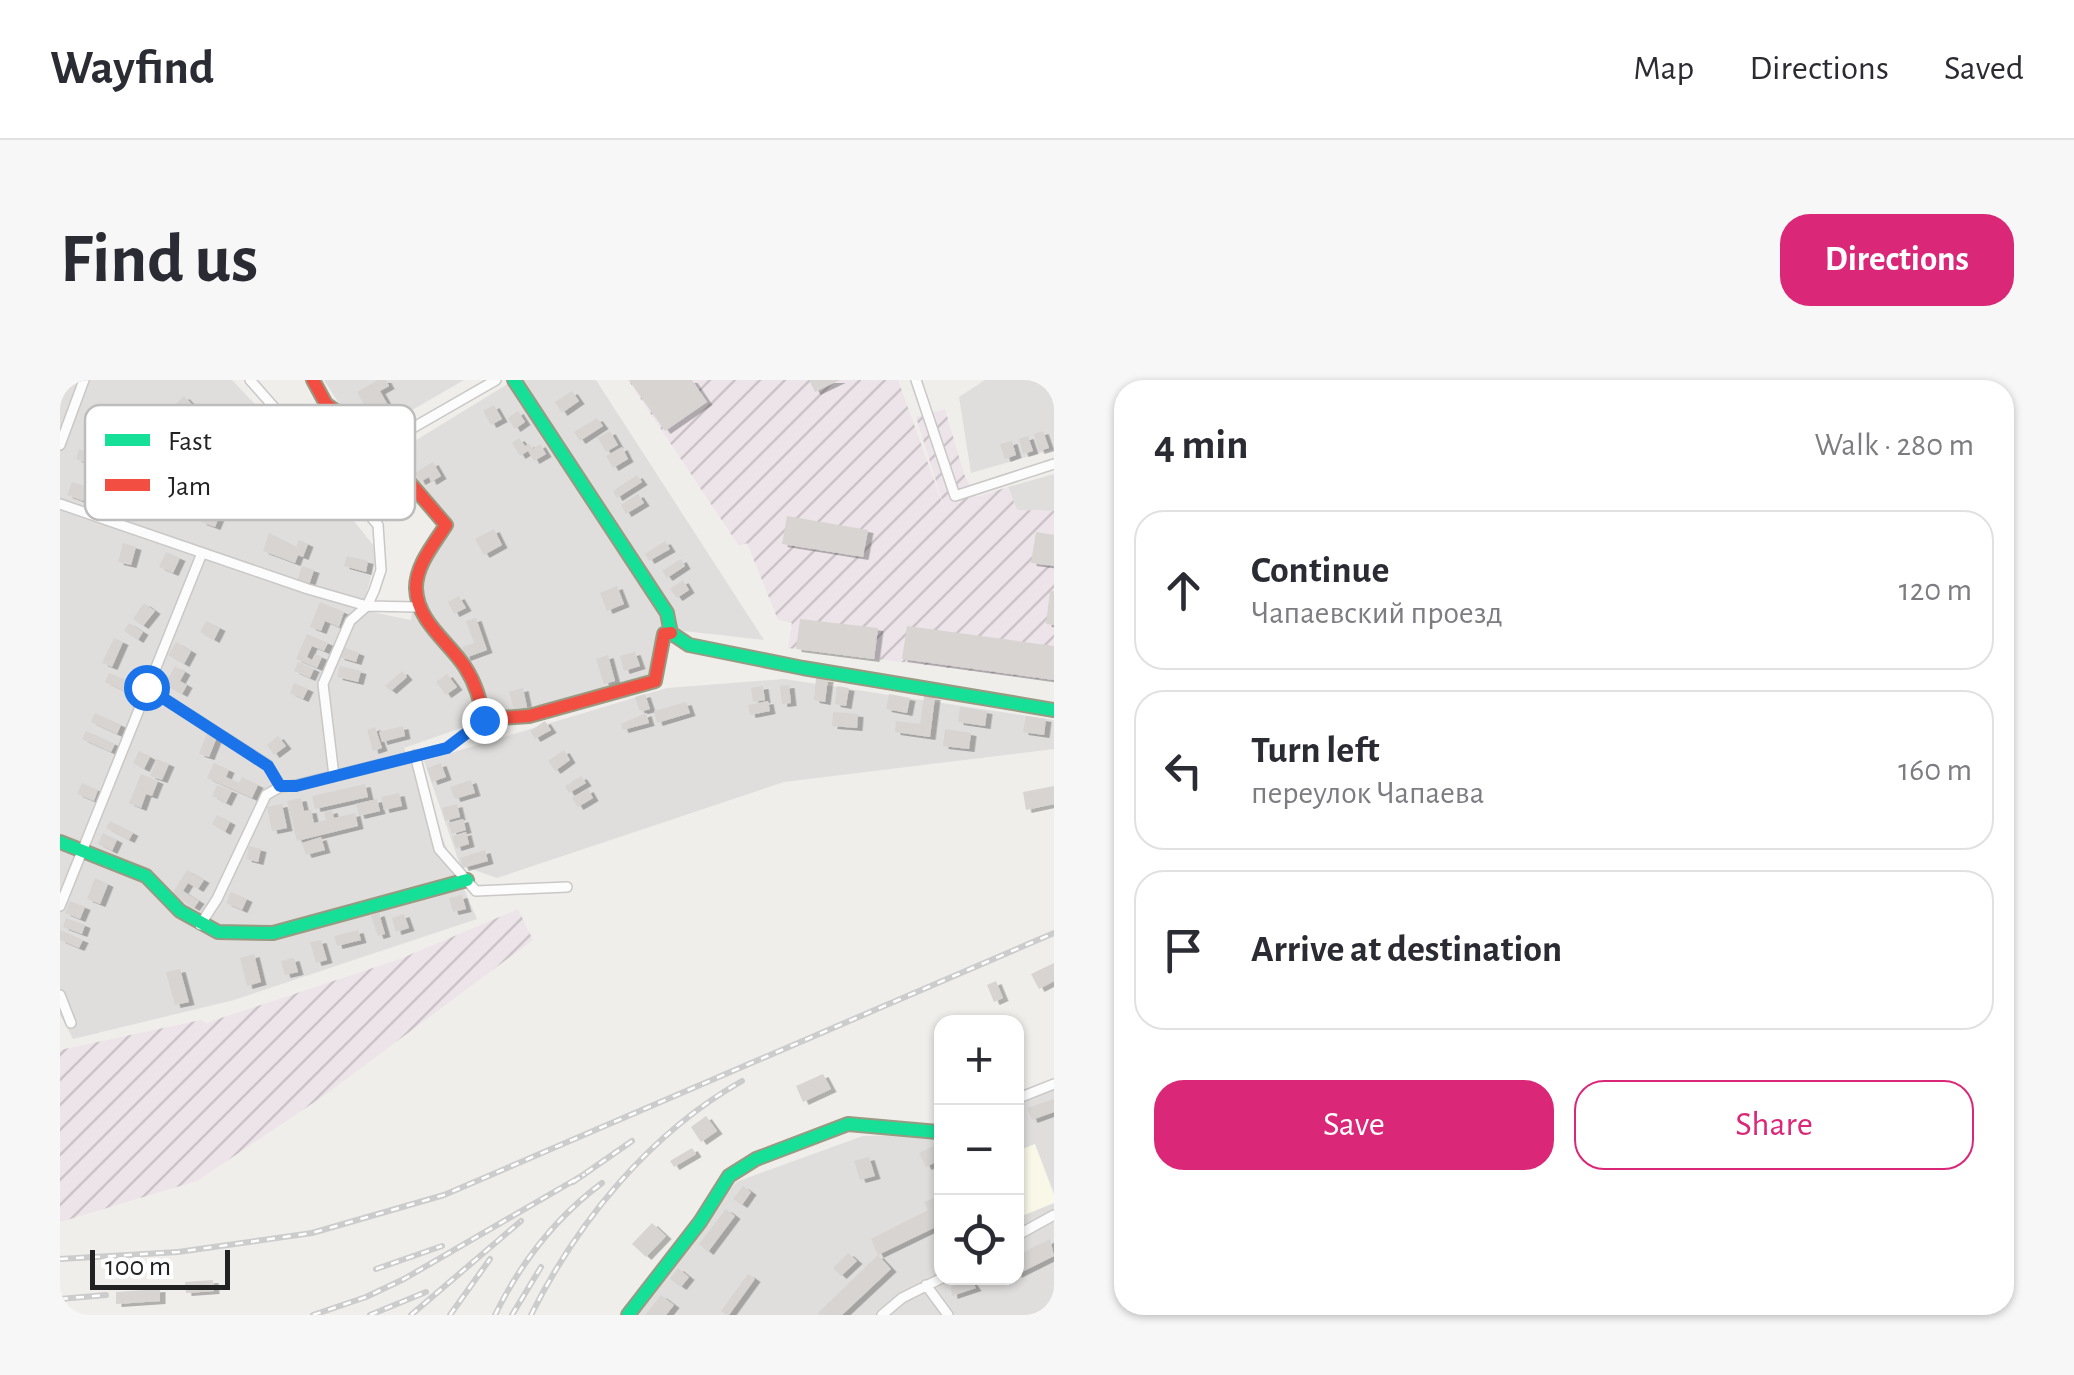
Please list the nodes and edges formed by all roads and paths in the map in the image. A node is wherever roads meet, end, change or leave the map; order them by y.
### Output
1 (84, 380) edge
2 (250, 380) edge
3 (313, 380) edge
4 (496, 380) edge
5 (514, 380) edge
6 (916, 380) edge
7 (272, 405) edge
8 (327, 405) edge
9 (415, 427) edge
10 (60, 445) edge
11 (1054, 464) edge
12 (415, 486) edge
13 (60, 504) edge
14 (85, 513) edge
15 (106, 520) edge
16 (374, 520) edge
17 (202, 553) junction
18 (367, 606) junction
19 (416, 606) junction
20 (671, 633) junction
21 (146, 687) junction
22 (1054, 710) edge
23 (484, 720) junction
24 (415, 754) junction
25 (334, 776) junction
26 (280, 786) junction
27 (60, 842) edge
28 (84, 851) junction
29 (467, 880) junction
30 (568, 887) dead end
31 (60, 906) edge
32 (200, 925) junction
33 (60, 995) edge
34 (71, 1023) dead end
35 (1054, 1084) edge
36 (1024, 1096) edge
37 (934, 1133) edge
38 (1054, 1216) edge
39 (1024, 1232) edge
40 (934, 1282) edge
41 (926, 1286) junction
42 (628, 1315) edge
43 (882, 1315) edge
44 (948, 1315) edge

1 - 10 street
2 - 7 street
3 - 8 street
4 - 9 street
5 - 20 street
6 - 11 street
12 - 19 street
13 - 14 street
15 - 17 street
16 - 18 street
17 - 18 street
17 - 21 street
18 - 19 street
18 - 25 street
19 - 23 street
20 - 22 street
20 - 23 street
21 - 26 street
21 - 28 street
23 - 24 street
24 - 25 street
24 - 29 street
25 - 26 street
26 - 32 street
27 - 28 street
28 - 31 street
28 - 32 street
29 - 30 street
29 - 32 street
33 - 34 street
35 - 36 street
37 - 42 street
38 - 39 street
40 - 41 street
41 - 43 street
41 - 44 street

